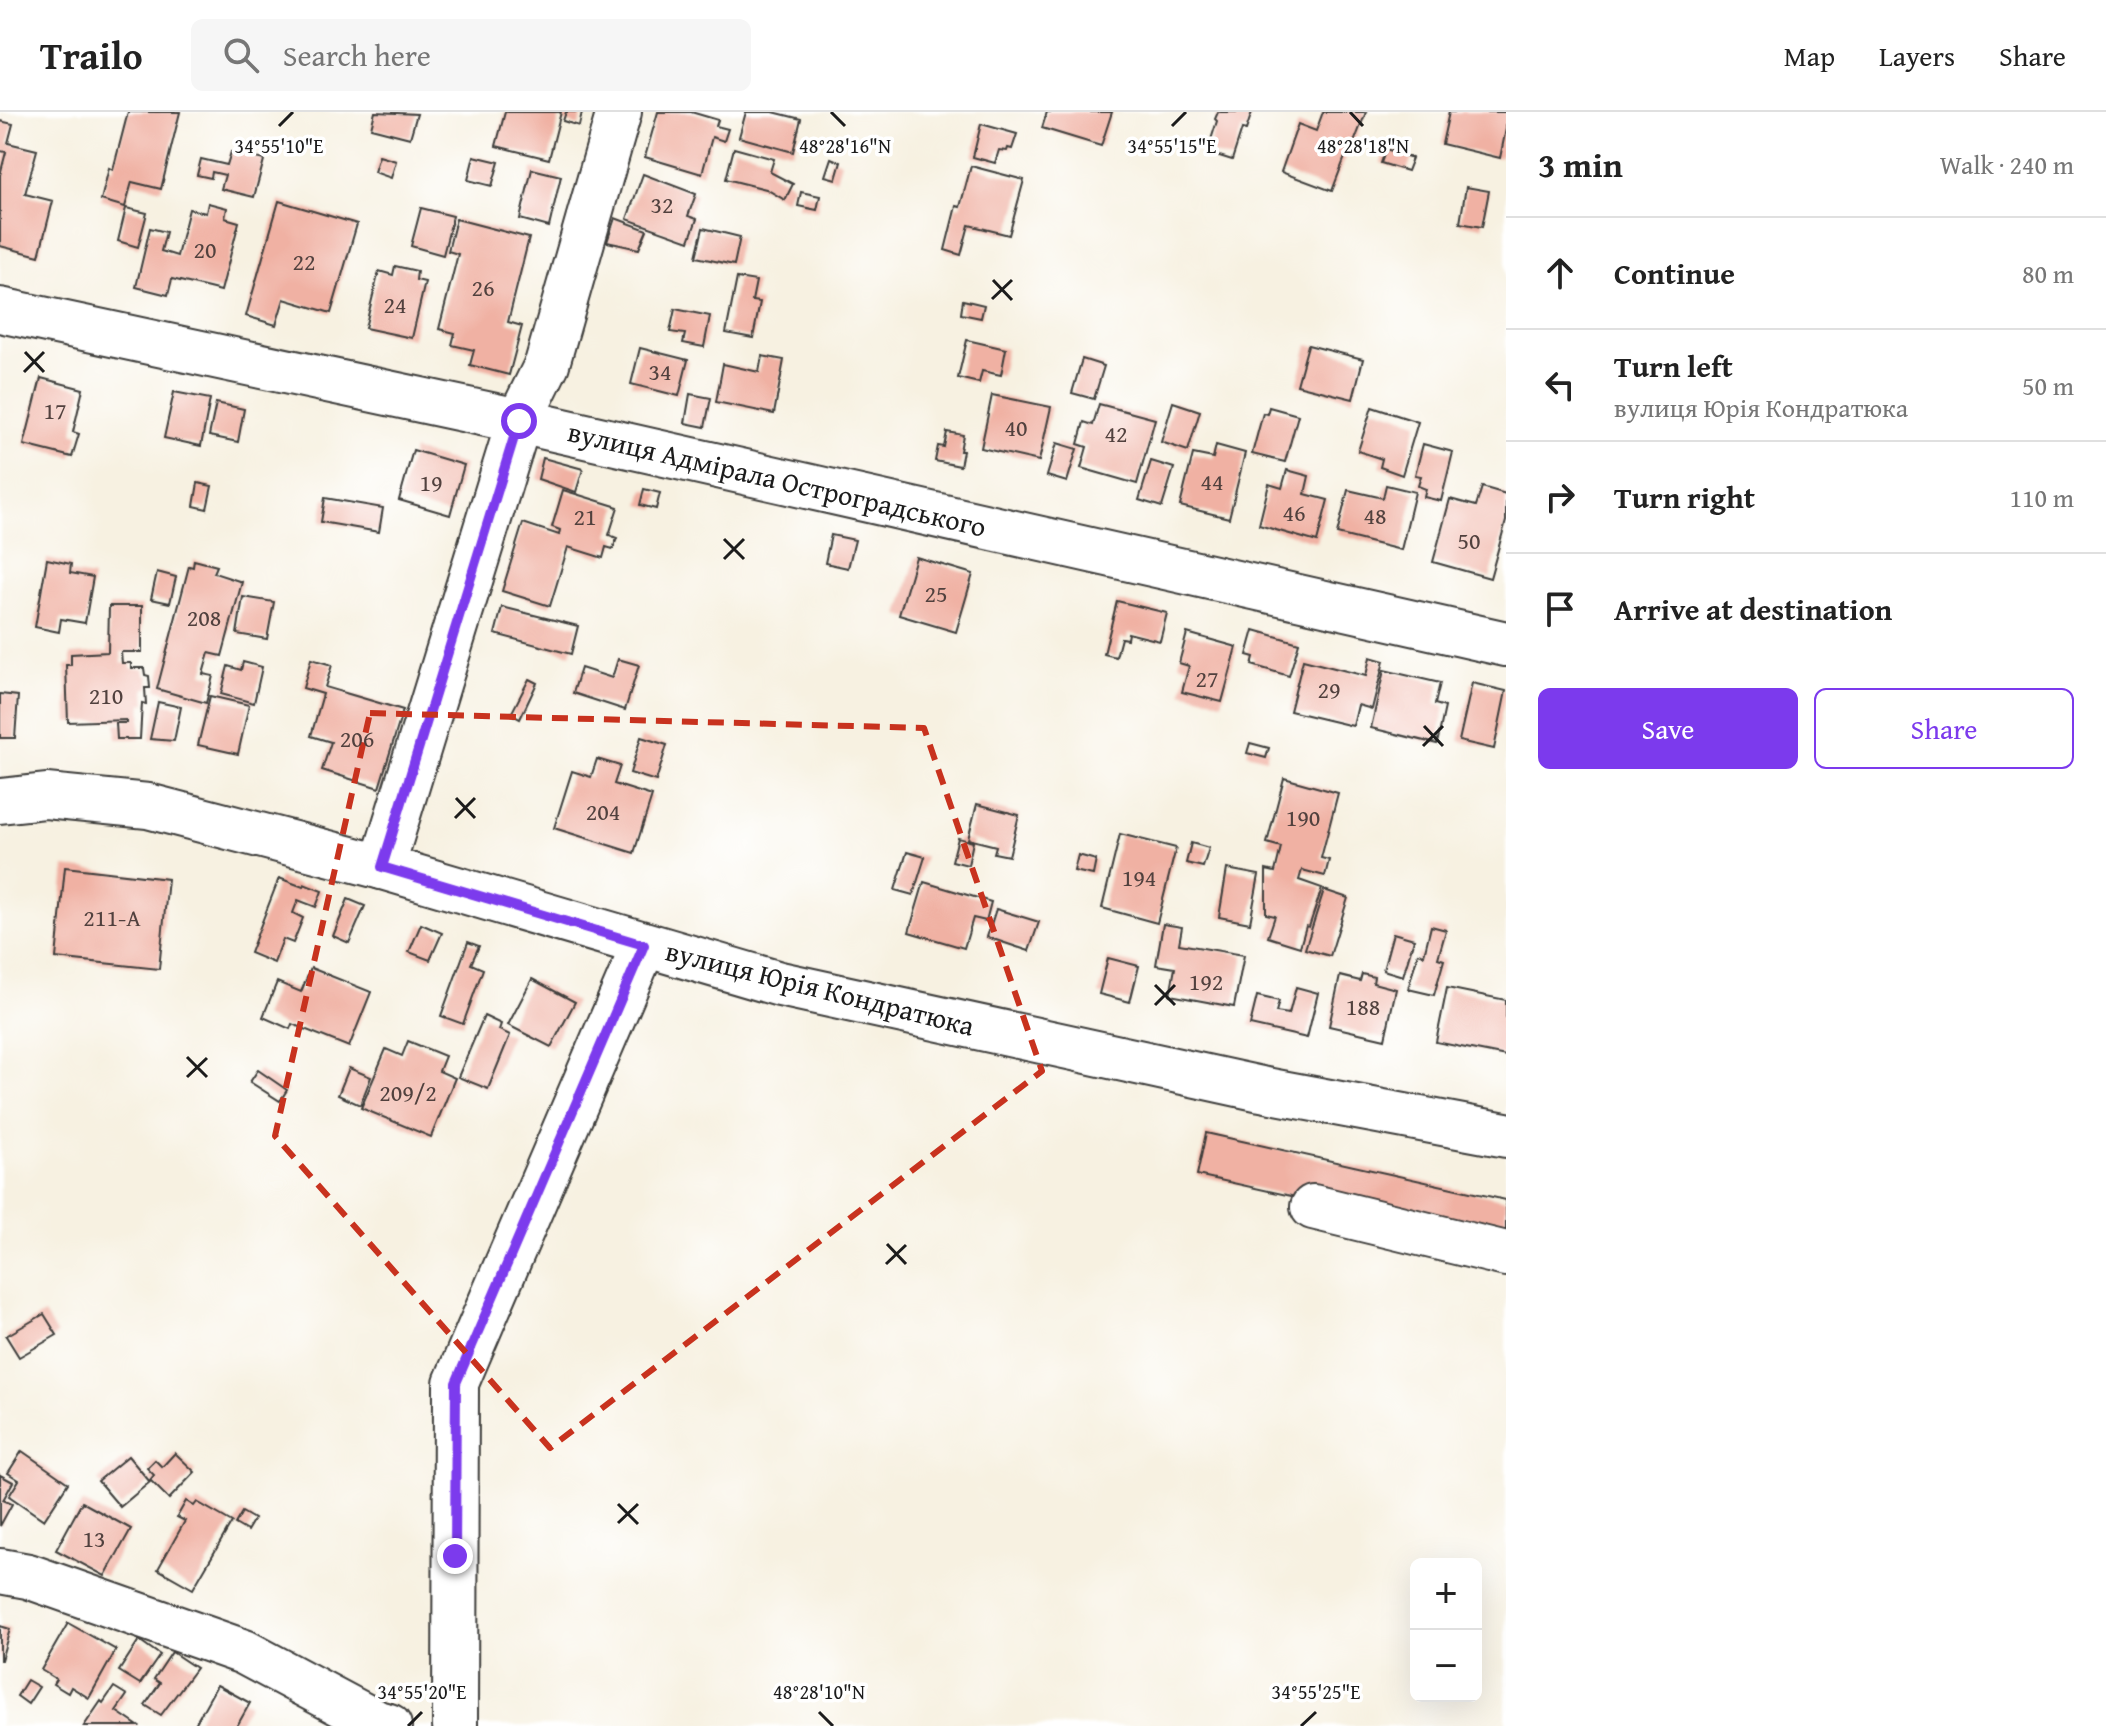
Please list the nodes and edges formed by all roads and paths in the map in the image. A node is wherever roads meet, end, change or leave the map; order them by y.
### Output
1 (619, 112) edge
2 (0, 310) edge
3 (519, 421) junction
4 (1506, 644) edge
5 (0, 801) edge
6 (382, 867) junction
7 (644, 945) junction
8 (1506, 1135) edge
9 (1313, 1207) dead end
10 (1506, 1254) edge
11 (0, 1571) edge
12 (389, 1726) edge
13 (455, 1726) edge

1 - 3 street
2 - 3 street, вулиця Адмірала Остроградського
3 - 4 street, вулиця Адмірала Остроградського
3 - 6 street
5 - 6 street, вулиця Юрія Кондратюка
6 - 7 street, вулиця Юрія Кондратюка
7 - 8 street, вулиця Юрія Кондратюка
7 - 13 street
9 - 10 street
11 - 12 street

